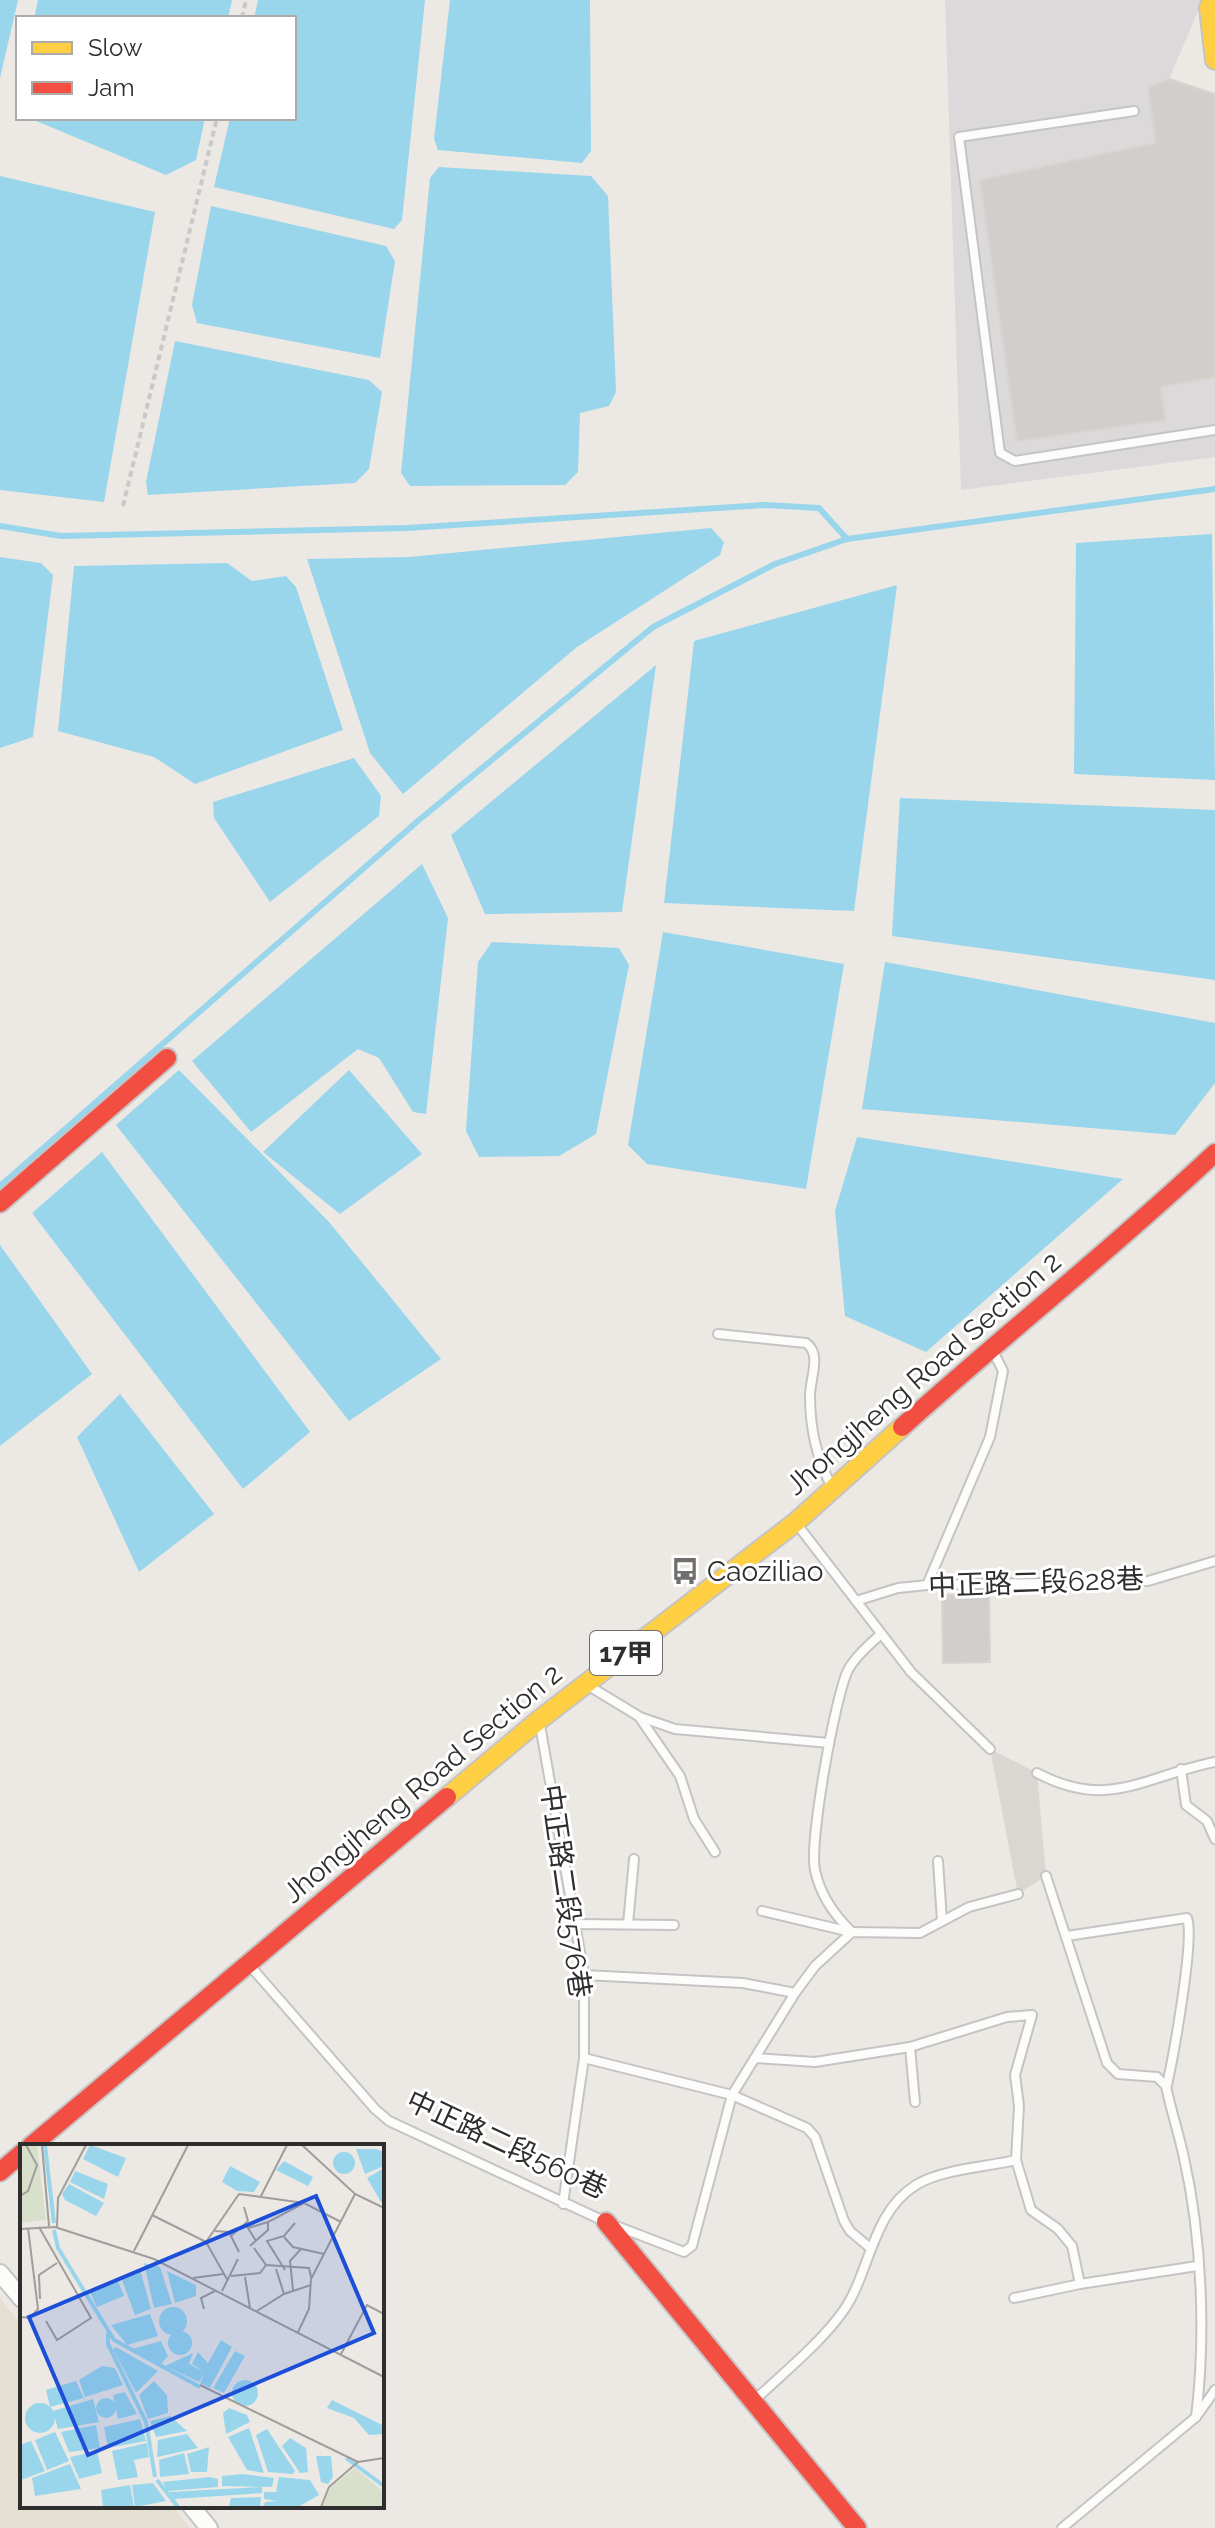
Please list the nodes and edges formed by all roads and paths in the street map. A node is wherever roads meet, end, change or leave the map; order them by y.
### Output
1 (1212, 0) edge
2 (1215, 60) edge
3 (1134, 111) dead end
4 (217, 120) edge
5 (1215, 430) edge
6 (123, 506) dead end
7 (167, 1058) dead end
8 (1215, 1153) edge
9 (0, 1203) edge
10 (718, 1334) dead end
11 (991, 1347) junction
12 (832, 1487) junction
13 (796, 1522) junction
14 (1215, 1561) edge
15 (927, 1585) junction
16 (856, 1601) junction
17 (881, 1634) junction
18 (586, 1684) junction
19 (640, 1717) junction
20 (539, 1720) junction
21 (829, 1743) junction
22 (990, 1749) dead end
23 (1215, 1762) edge
24 (1181, 1769) junction
25 (1037, 1773) dead end
26 (1215, 1839) edge
27 (715, 1852) dead end
28 (634, 1859) dead end
29 (938, 1861) dead end
30 (1046, 1876) dead end
31 (1018, 1894) dead end
32 (762, 1911) dead end
33 (942, 1921) junction
34 (577, 1924) junction
35 (628, 1924) junction
36 (674, 1925) dead end
37 (852, 1932) junction
38 (1067, 1936) junction
39 (249, 1964) junction
40 (584, 1975) junction
41 (795, 1993) junction
42 (910, 2047) junction
43 (584, 2058) junction
44 (755, 2058) junction
45 (1166, 2086) junction
46 (732, 2095) junction
47 (915, 2102) dead end
48 (33, 2144) edge
49 (20, 2155) edge
50 (1016, 2160) junction
51 (0, 2172) edge
52 (563, 2204) junction
53 (606, 2222) junction
54 (869, 2247) junction
55 (1197, 2266) junction
56 (0, 2273) edge
57 (1080, 2284) junction
58 (20, 2297) edge
59 (1014, 2298) dead end
60 (1215, 2390) edge
61 (753, 2402) junction
62 (1196, 2417) junction
63 (193, 2508) edge
64 (209, 2528) edge
65 (857, 2528) edge
66 (1062, 2528) edge

1 - 2 main road
3 - 5 lane
4 - 6 path
7 - 9 main road
8 - 11 main road, Jhongjheng Road Section 2 / 17甲
10 - 12 lane
11 - 12 main road, Jhongjheng Road Section 2 / 17甲
11 - 15 lane
12 - 13 main road, Jhongjheng Road Section 2 / 17甲
13 - 16 lane
13 - 18 main road, Jhongjheng Road Section 2 / 17甲
14 - 15 lane, 中正路二段628巷
15 - 16 lane, 中正路二段628巷
16 - 17 lane
17 - 21 lane
17 - 22 lane
18 - 19 lane
18 - 20 main road, Jhongjheng Road Section 2 / 17甲
19 - 21 lane
19 - 27 lane
20 - 34 lane, 中正路二段576巷
20 - 39 main road, Jhongjheng Road Section 2 / 17甲
21 - 37 lane
23 - 24 lane
24 - 25 lane
24 - 26 lane
28 - 35 lane
29 - 33 lane
30 - 38 lane
31 - 33 lane
32 - 37 lane
33 - 37 lane
34 - 35 lane
34 - 40 lane, 中正路二段576巷
35 - 36 lane
37 - 41 lane
38 - 45 lane
38 - 45 lane
39 - 48 main road, Jhongjheng Road Section 2 / 17甲
39 - 52 lane, 中正路二段560巷
40 - 41 lane
40 - 43 lane, 中正路二段576巷
41 - 44 lane
42 - 44 lane
42 - 47 lane
42 - 50 lane
43 - 46 lane
43 - 52 lane, 中正路二段576巷
44 - 46 lane
45 - 55 lane
46 - 53 lane
46 - 54 lane
49 - 51 main road
50 - 54 lane
50 - 57 lane
52 - 53 lane, 中正路二段560巷
53 - 61 main road, 中正路二段560巷
54 - 61 lane
55 - 57 lane
55 - 62 lane
56 - 58 street
57 - 59 lane
60 - 62 lane
61 - 65 main road, 中正路二段560巷
62 - 66 lane
63 - 64 street

